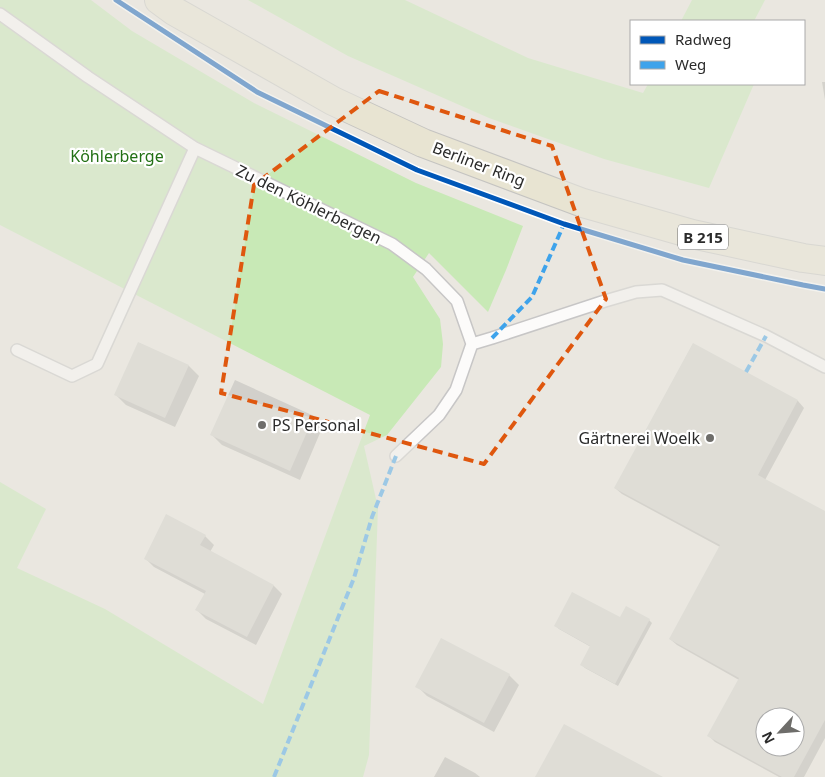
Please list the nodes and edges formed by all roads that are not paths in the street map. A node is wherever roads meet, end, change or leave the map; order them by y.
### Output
1 (159, 0) edge
2 (0, 14) edge
3 (195, 148) junction
4 (825, 261) edge
5 (472, 344) junction
6 (17, 350) dead end
7 (825, 367) edge
8 (396, 456) dead end

1 - 4 main road, Berliner Ring / B 215
2 - 3 lane, Zu den Köhlerbergen
3 - 5 lane, Zu den Köhlerbergen
3 - 6 lane
5 - 7 lane
5 - 8 lane

